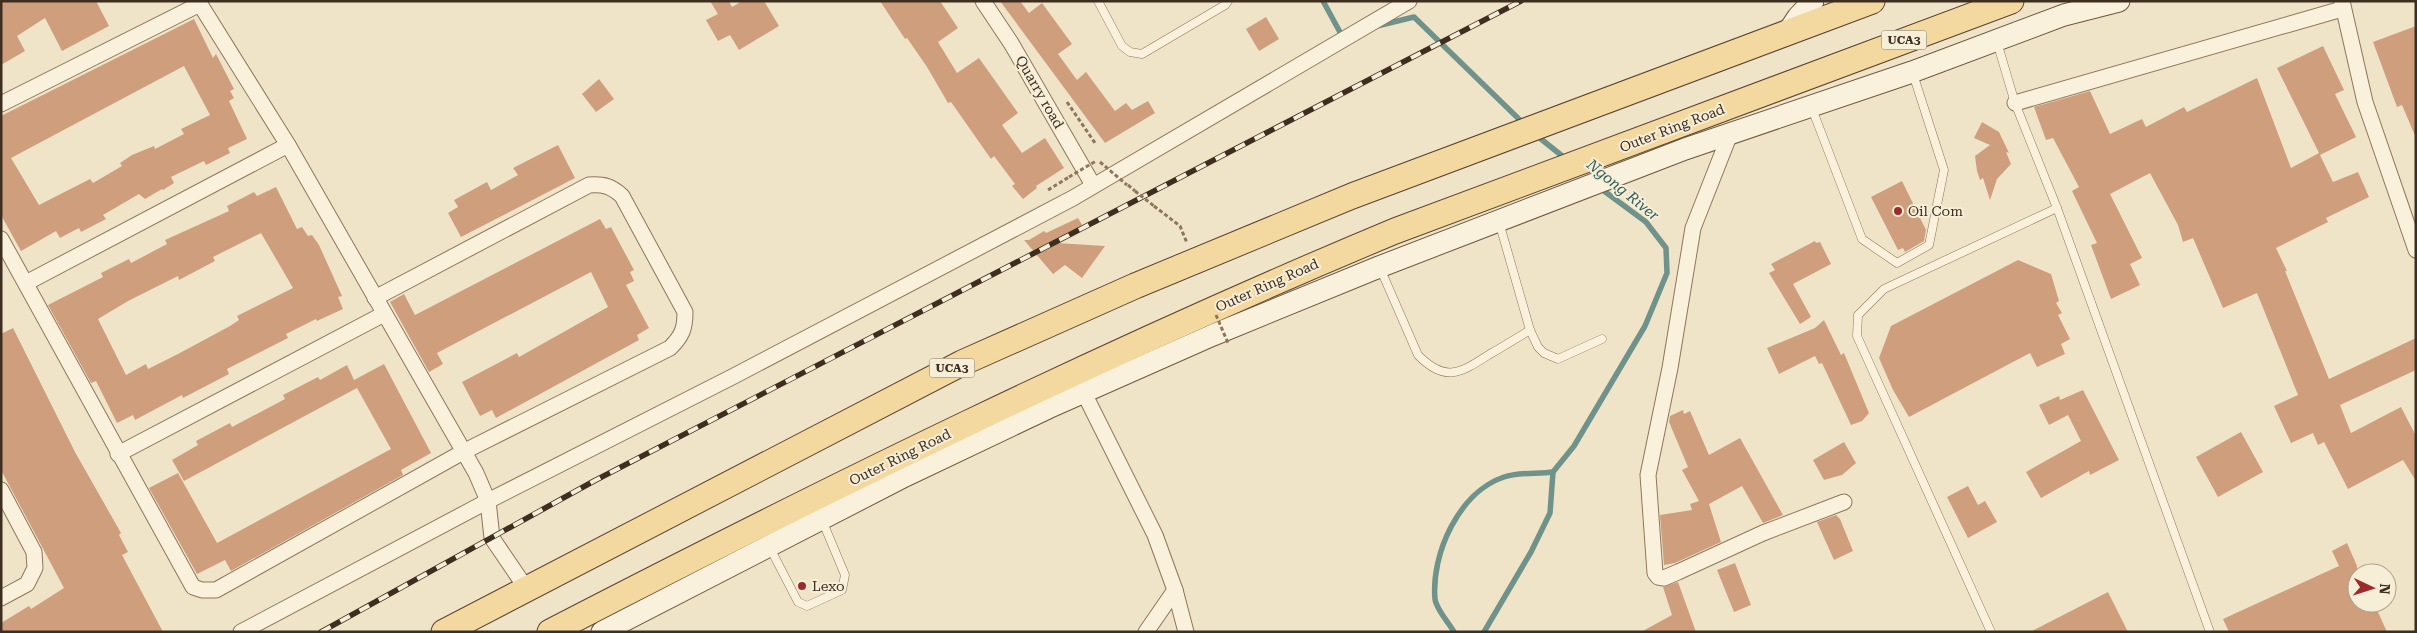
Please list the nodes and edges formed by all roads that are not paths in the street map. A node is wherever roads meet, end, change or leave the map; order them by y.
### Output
1 (983, 1) edge
2 (1098, 1) edge
3 (1228, 1) edge
4 (1409, 1) edge
5 (1813, 1) edge
6 (1872, 1) edge
7 (2011, 1) edge
8 (2119, 1) edge
9 (199, 3) edge
10 (2342, 5) edge
11 (1788, 32) junction
12 (1997, 42) junction
13 (1912, 72) junction
14 (2015, 103) junction
15 (1, 104) edge
16 (1811, 106) junction
17 (1730, 134) junction
18 (1680, 138) junction
19 (288, 145) junction
20 (1093, 185) junction
21 (2057, 208) junction
22 (1499, 220) junction
23 (1, 239) edge
24 (2416, 250) edge
25 (1319, 262) junction
26 (1370, 270) junction
27 (26, 283) junction
28 (375, 298) junction
29 (384, 314) junction
30 (1530, 330) junction
31 (1602, 339) dead end
32 (1084, 392) junction
33 (935, 440) junction
34 (463, 452) junction
35 (118, 454) junction
36 (904, 476) junction
37 (1, 490) edge
38 (488, 501) junction
39 (1844, 502) dead end
40 (822, 520) junction
41 (769, 546) junction
42 (526, 588) junction
43 (1175, 590) junction
44 (1, 598) edge
45 (241, 632) edge
46 (444, 632) edge
47 (550, 632) edge
48 (602, 632) edge
49 (1146, 632) edge
50 (1186, 632) edge
51 (1991, 632) edge
52 (2210, 632) edge

1 - 20 street, Quarry road
2 - 3 lane
4 - 20 street
5 - 11 main road
6 - 11 main road, UCA3
7 - 18 main road, Outer Ring Road / UCA3
8 - 12 main road, UCA3
9 - 15 street
9 - 19 street
10 - 14 street
10 - 24 street
11 - 42 main road, UCA3
12 - 13 main road, UCA3
12 - 14 lane
13 - 16 main road, UCA3
13 - 16 lane
14 - 21 lane
16 - 17 main road, UCA3
17 - 18 main road, UCA3
17 - 39 street
18 - 22 main road, UCA3
18 - 25 main road, Outer Ring Road / UCA3
19 - 27 street
19 - 28 street
20 - 38 street
21 - 51 lane
21 - 52 lane
22 - 26 main road, UCA3
22 - 30 lane
23 - 27 street
25 - 26 main road
25 - 33 main road, Outer Ring Road / UCA3
26 - 30 lane
26 - 32 main road, UCA3
27 - 35 street
28 - 29 street
28 - 34 street
29 - 34 street
29 - 35 street
30 - 31 lane
32 - 36 main road, UCA3
32 - 43 street
33 - 36 main road
33 - 47 main road, Outer Ring Road / UCA3
34 - 35 street
34 - 38 street
36 - 40 main road, UCA3
37 - 44 street
38 - 42 street
38 - 45 street
40 - 41 main road, UCA3
40 - 41 lane
41 - 48 main road, UCA3
42 - 46 main road, UCA3
43 - 49 street
43 - 50 street

